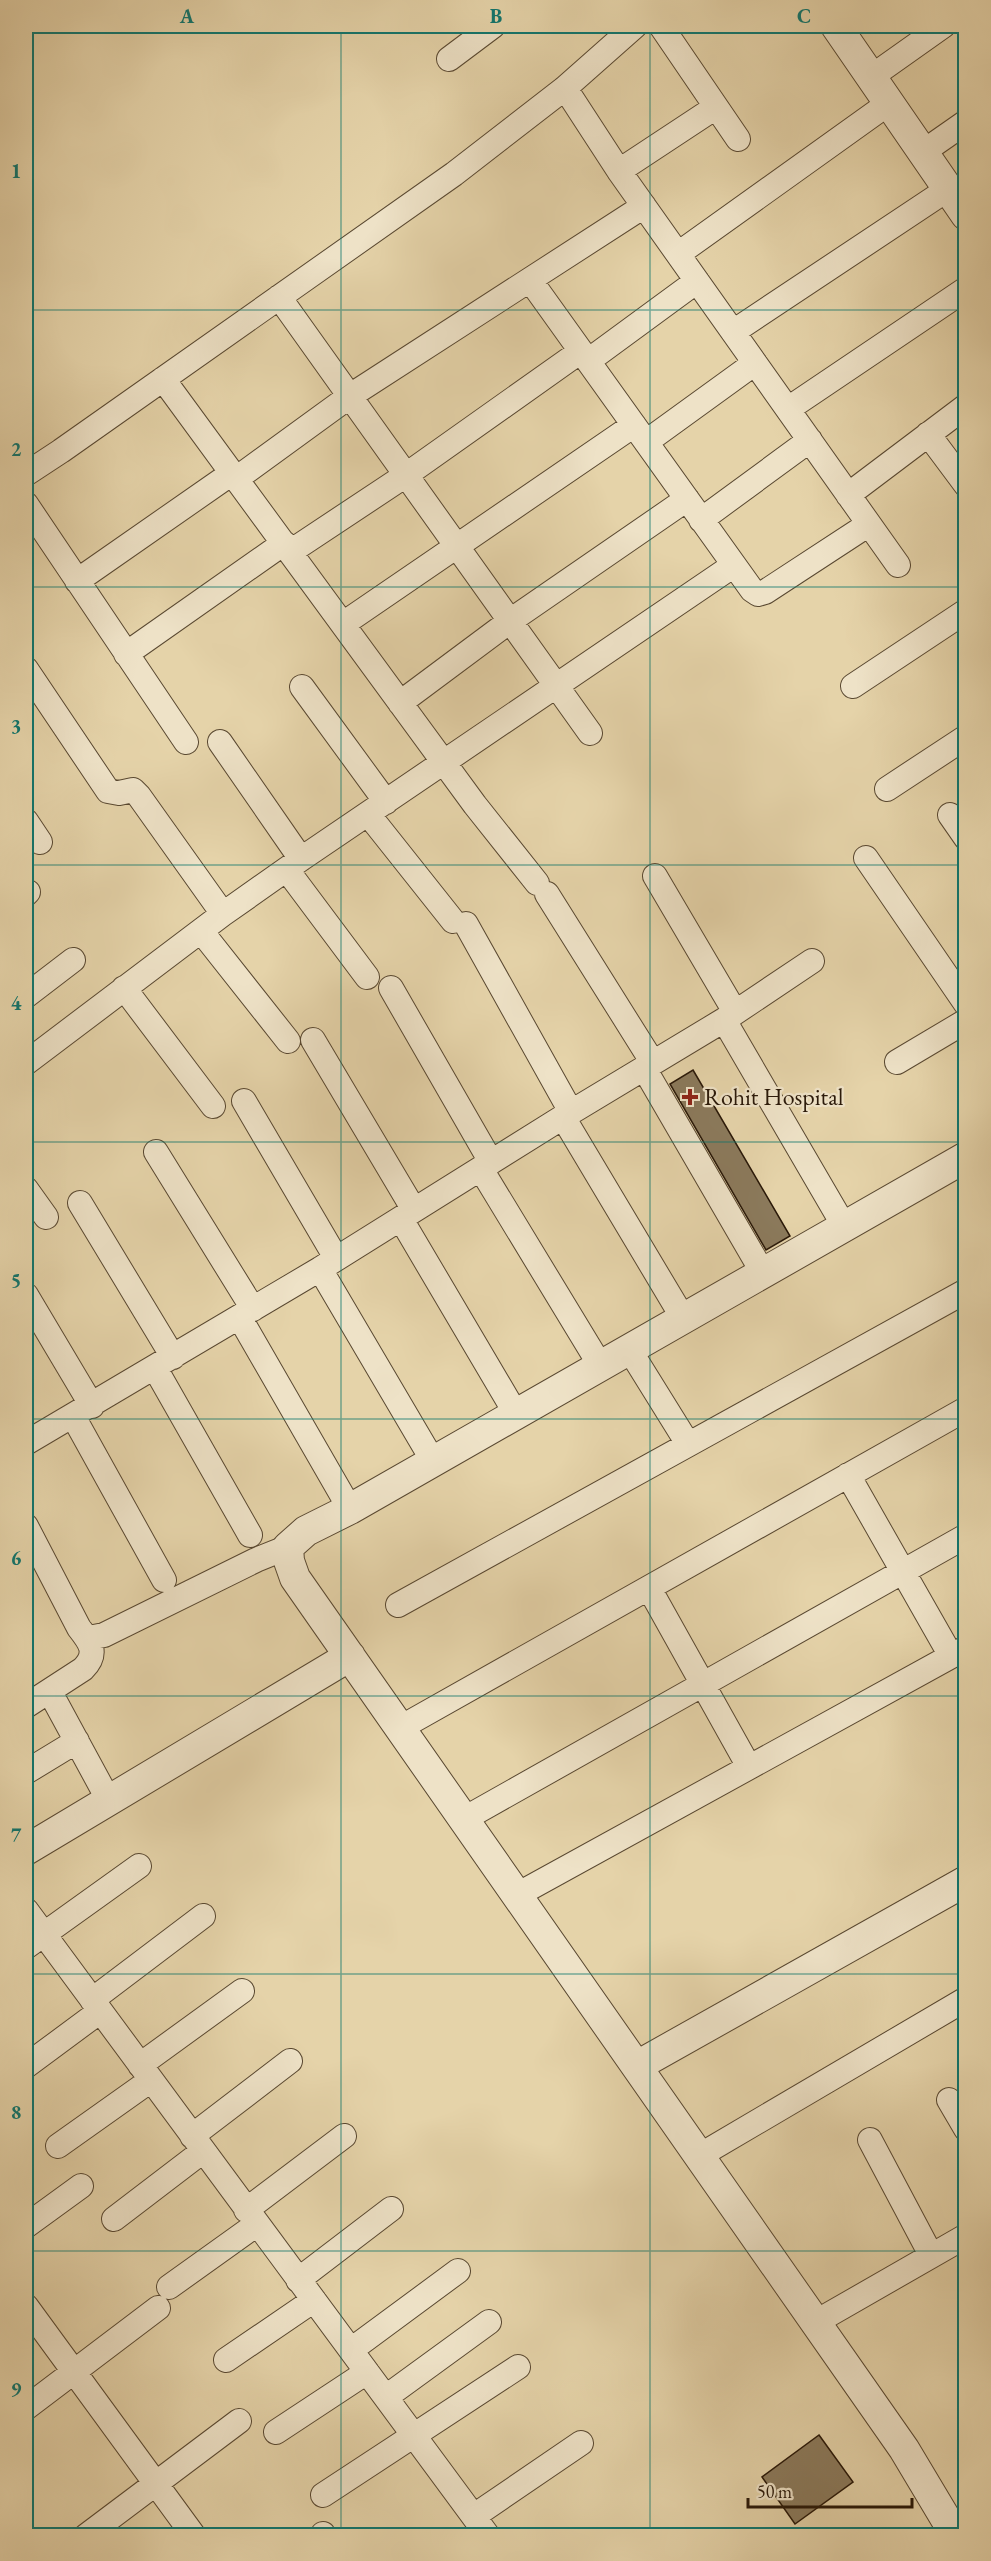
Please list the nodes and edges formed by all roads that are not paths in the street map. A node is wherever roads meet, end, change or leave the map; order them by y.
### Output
1 (494, 26) edge
2 (635, 26) edge
3 (661, 26) edge
4 (836, 26) edge
5 (943, 26) edge
6 (449, 59) dead end
7 (871, 77) junction
8 (566, 88) junction
9 (889, 103) junction
10 (716, 107) junction
11 (966, 122) edge
12 (738, 139) dead end
13 (923, 152) junction
14 (620, 171) junction
15 (948, 189) junction
16 (644, 206) junction
17 (966, 215) edge
18 (678, 254) junction
19 (530, 280) junction
20 (698, 281) junction
21 (966, 289) edge
22 (279, 297) junction
23 (733, 332) junction
24 (585, 356) junction
25 (755, 363) junction
26 (163, 380) junction
27 (350, 396) junction
28 (966, 406) edge
29 (788, 409) junction
30 (640, 433) junction
31 (928, 434) junction
32 (810, 440) junction
33 (26, 474) edge
34 (406, 475) junction
35 (234, 476) junction
36 (966, 485) edge
37 (848, 495) junction
38 (687, 499) junction
39 (26, 504) edge
40 (701, 520) junction
41 (869, 524) junction
42 (457, 547) junction
43 (287, 548) junction
44 (734, 565) junction
45 (898, 565) dead end
46 (77, 581) junction
47 (966, 611) edge
48 (510, 621) junction
49 (342, 624) junction
50 (126, 654) junction
51 (26, 669) edge
52 (557, 686) junction
53 (853, 686) dead end
54 (302, 687) dead end
55 (400, 703) junction
56 (590, 733) dead end
57 (966, 737) edge
58 (186, 742) dead end
59 (220, 742) dead end
60 (445, 763) junction
61 (887, 789) dead end
62 (377, 808) junction
63 (950, 815) dead end
64 (26, 822) edge
65 (966, 838) edge
66 (40, 842) dead end
67 (866, 858) dead end
68 (294, 864) junction
69 (655, 876) dead end
70 (223, 914) junction
71 (201, 931) junction
72 (73, 960) dead end
73 (812, 961) dead end
74 (367, 977) dead end
75 (124, 988) junction
76 (390, 988) dead end
77 (26, 996) edge
78 (966, 1004) edge
79 (729, 1016) junction
80 (966, 1021) edge
81 (313, 1040) dead end
82 (288, 1041) dead end
83 (897, 1062) dead end
84 (26, 1063) edge
85 (648, 1065) junction
86 (244, 1101) dead end
87 (213, 1106) dead end
88 (567, 1114) junction
89 (156, 1152) dead end
90 (966, 1157) edge
91 (486, 1166) junction
92 (26, 1189) edge
93 (80, 1203) dead end
94 (408, 1214) junction
95 (46, 1217) dead end
96 (844, 1226) junction
97 (328, 1264) junction
98 (763, 1273) junction
99 (966, 1291) edge
100 (26, 1295) edge
101 (246, 1314) junction
102 (683, 1318) junction
103 (629, 1349) junction
104 (164, 1363) junction
105 (600, 1365) junction
106 (966, 1409) edge
107 (82, 1411) junction
108 (516, 1414) junction
109 (26, 1443) edge
110 (688, 1444) junction
111 (433, 1461) junction
112 (848, 1475) junction
113 (350, 1509) junction
114 (26, 1526) edge
115 (250, 1535) dead end
116 (966, 1536) edge
117 (288, 1547) junction
118 (903, 1572) junction
119 (164, 1580) dead end
120 (649, 1588) junction
121 (398, 1605) dead end
122 (89, 1638) junction
123 (958, 1652) edge
124 (350, 1656) junction
125 (703, 1684) junction
126 (50, 1692) junction
127 (26, 1706) edge
128 (400, 1728) junction
129 (77, 1741) junction
130 (749, 1767) junction
131 (26, 1772) edge
132 (108, 1799) junction
133 (464, 1820) junction
134 (26, 1850) edge
135 (138, 1866) dead end
136 (966, 1881) edge
137 (518, 1895) junction
138 (26, 1910) edge
139 (203, 1916) dead end
140 (34, 1941) edge
141 (242, 1991) dead end
142 (966, 1999) edge
143 (95, 2006) junction
144 (290, 2061) dead end
145 (26, 2066) edge
146 (637, 2066) junction
147 (146, 2073) junction
148 (949, 2100) dead end
149 (966, 2129) edge
150 (344, 2136) dead end
151 (870, 2140) dead end
152 (197, 2144) junction
153 (58, 2146) dead end
154 (699, 2156) junction
155 (81, 2186) dead end
156 (391, 2209) dead end
157 (252, 2217) junction
158 (114, 2219) dead end
159 (26, 2226) edge
160 (966, 2236) edge
161 (932, 2255) junction
162 (458, 2271) dead end
163 (298, 2280) junction
164 (169, 2287) dead end
165 (314, 2300) junction
166 (26, 2307) edge
167 (158, 2308) dead end
168 (489, 2322) dead end
169 (816, 2322) junction
170 (351, 2350) junction
171 (226, 2360) dead end
172 (518, 2367) dead end
173 (74, 2372) junction
174 (368, 2372) junction
175 (386, 2397) junction
176 (26, 2408) edge
177 (238, 2421) dead end
178 (276, 2432) dead end
179 (415, 2435) junction
180 (581, 2443) dead end
181 (156, 2483) junction
182 (323, 2495) dead end
183 (481, 2526) edge
184 (86, 2535) edge
185 (194, 2535) edge
186 (956, 2535) edge

1 - 6 street
2 - 8 street
3 - 10 street
4 - 7 street
5 - 7 street
7 - 9 street
8 - 14 street
8 - 22 street
9 - 13 street
9 - 18 street
10 - 12 street
10 - 14 street
11 - 13 street
13 - 15 street
14 - 16 street
15 - 17 street
15 - 23 street
16 - 18 street
16 - 19 street
18 - 20 street
19 - 24 street
19 - 27 street
20 - 23 street
20 - 24 street
21 - 29 street
22 - 26 street
22 - 27 street
23 - 25 street
24 - 30 street
24 - 34 street
25 - 29 street
25 - 30 street
26 - 33 street
26 - 35 street
27 - 34 street
27 - 35 street
28 - 31 street
29 - 32 street
30 - 38 street
30 - 42 street
31 - 36 street
31 - 37 street
32 - 37 street
32 - 40 street
34 - 42 street
34 - 43 street
35 - 43 street
35 - 46 street
37 - 41 street
38 - 40 street
38 - 48 street
39 - 46 street
40 - 44 street
41 - 44 street
41 - 45 street
42 - 48 street
42 - 49 street
43 - 49 street
43 - 50 street
44 - 52 street
46 - 50 street
47 - 53 street
48 - 52 street
48 - 55 street
49 - 55 street
50 - 58 street
51 - 70 street
52 - 56 street
52 - 60 street
54 - 62 street
55 - 60 street
57 - 61 street
59 - 68 street
60 - 62 street
60 - 85 street
62 - 68 street
62 - 88 street
63 - 65 street
64 - 66 street
67 - 78 street
68 - 70 street
68 - 74 street
69 - 79 street
70 - 71 street
71 - 75 street
71 - 82 street
72 - 77 street
73 - 79 street
75 - 84 street
75 - 87 street
76 - 91 street
79 - 85 street
79 - 96 street
80 - 83 street
81 - 94 street
85 - 88 street
85 - 98 street
86 - 97 street
88 - 91 street
88 - 102 street
89 - 101 street
90 - 96 street
91 - 94 street
91 - 105 street
92 - 95 street
93 - 104 street
94 - 97 street
94 - 108 street
96 - 98 street
97 - 101 street
97 - 111 street
98 - 102 street
99 - 110 street
100 - 107 street
101 - 104 street
101 - 113 street
102 - 103 street
103 - 105 street
103 - 110 street
104 - 107 street
104 - 115 street
105 - 108 street
106 - 112 street
107 - 109 street
107 - 119 street
108 - 111 street
110 - 121 street
111 - 113 street
112 - 118 street
112 - 120 street
113 - 117 street
114 - 122 street
116 - 118 street
117 - 122 street
117 - 124 street
118 - 123 street
118 - 125 street
120 - 125 street
120 - 128 street
122 - 126 street
123 - 130 street
124 - 128 street
124 - 132 street
125 - 130 street
125 - 133 street
126 - 127 street
126 - 129 street
128 - 133 street
129 - 131 street
129 - 132 street
130 - 137 street
132 - 134 street
133 - 137 street
135 - 140 street
136 - 146 street
137 - 146 street
138 - 140 street
139 - 143 street
140 - 143 street
141 - 147 street
142 - 154 street
143 - 145 street
143 - 147 street
144 - 152 street
146 - 154 street
147 - 152 street
147 - 153 street
148 - 149 street
150 - 157 street
151 - 161 street
152 - 157 street
152 - 158 street
154 - 169 street
155 - 159 street
156 - 163 street
157 - 163 street
157 - 164 street
160 - 161 street
161 - 169 street
162 - 170 street
163 - 165 street
165 - 170 street
165 - 171 street
166 - 173 street
167 - 173 street
168 - 175 street
169 - 186 street
170 - 174 street
172 - 179 street
173 - 176 street
173 - 181 street
174 - 175 street
174 - 178 street
175 - 179 street
177 - 181 street
179 - 182 street
179 - 183 street
180 - 183 street
181 - 184 street
181 - 185 street

